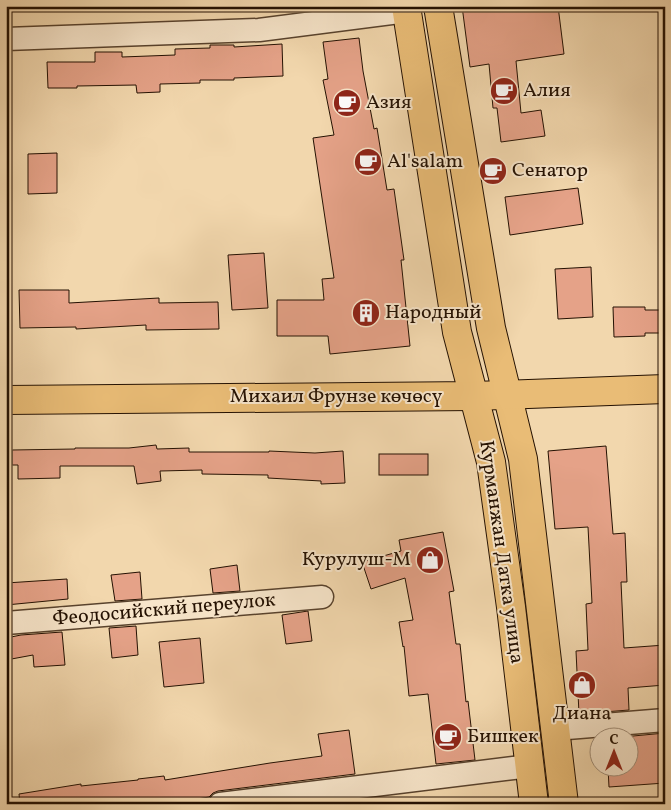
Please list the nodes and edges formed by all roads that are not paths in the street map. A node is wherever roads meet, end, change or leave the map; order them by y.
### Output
1 (438, 6) edge
2 (406, 8) edge
3 (6, 39) edge
4 (665, 389) edge
5 (507, 394) junction
6 (474, 396) junction
7 (6, 400) edge
8 (322, 597) dead end
9 (6, 623) edge
10 (665, 720) edge
11 (555, 729) junction
12 (530, 766) junction
13 (220, 804) edge
14 (534, 804) edge
15 (564, 804) edge

1 - 5 main road, Курманжан Датка улица
2 - 3 street
2 - 6 main road, Курманжан Датка улица
4 - 5 main road, Михаил Фрунзе көчөсү
5 - 6 main road, Михаил Фрунзе көчөсү
5 - 11 main road, Курманжан Датка улица
6 - 7 main road, Михаил Фрунзе көчөсү
6 - 12 main road, Курманжан Датка улица
8 - 9 street, Феодосийский переулок
10 - 11 street
11 - 15 main road, Курманжан Датка улица
12 - 13 street
12 - 14 main road, Курманжан Датка улица

